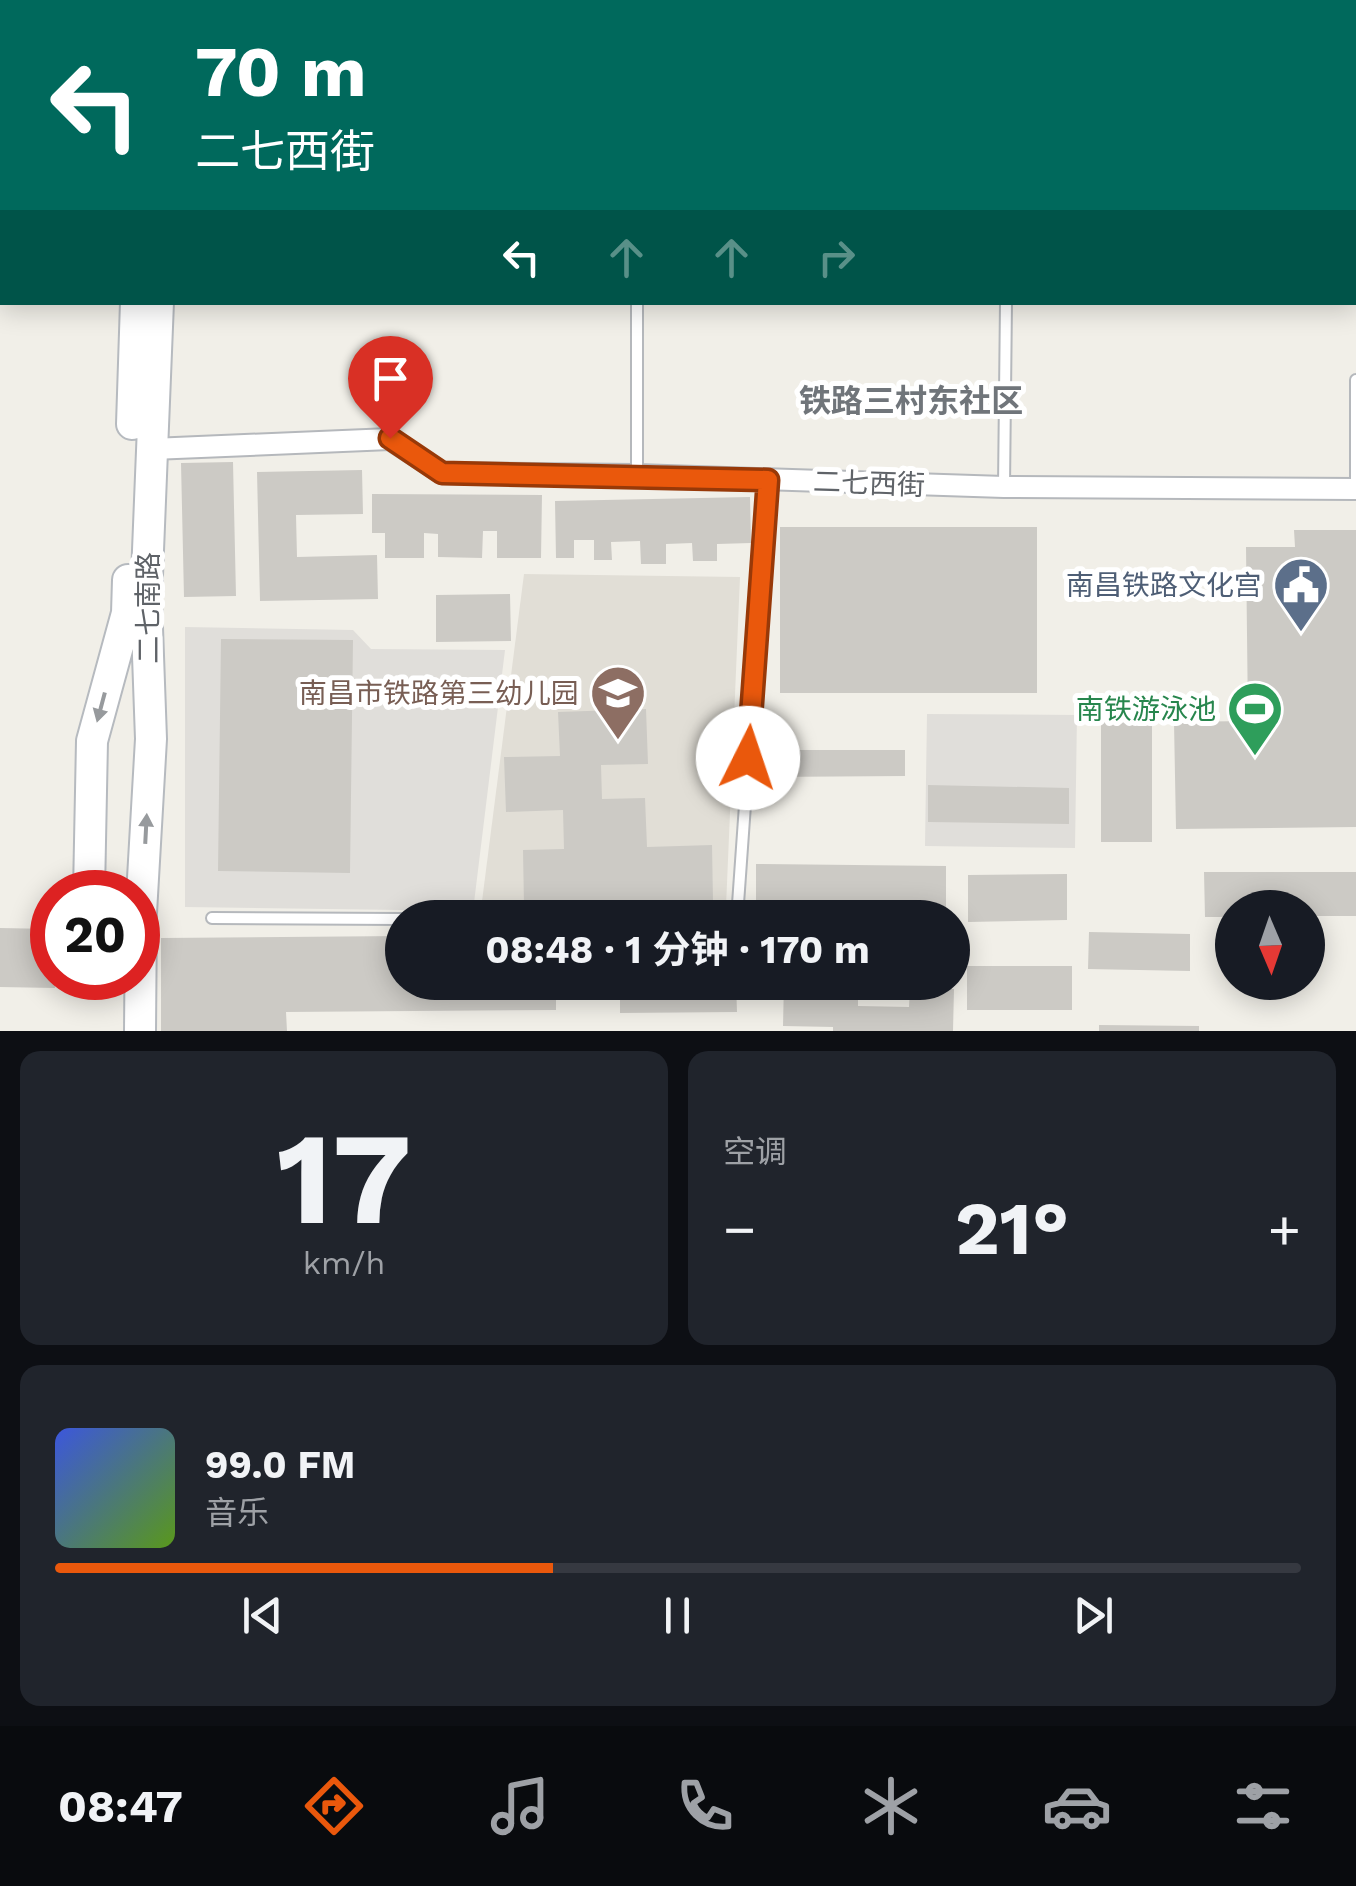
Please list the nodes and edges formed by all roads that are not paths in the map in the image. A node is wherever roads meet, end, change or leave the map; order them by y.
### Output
1 (136, 305) edge
2 (158, 305) edge
3 (637, 305) edge
4 (1006, 305) edge
5 (1356, 380) edge
6 (152, 449) junction
7 (637, 476) junction
8 (768, 480) junction
9 (1004, 487) junction
10 (1356, 489) edge
11 (89, 870) edge
12 (142, 870) edge
13 (738, 900) edge
14 (212, 918) dead end
15 (385, 919) edge
16 (140, 1000) edge
17 (140, 1031) edge

1 -> 11 main road, 二七南路
2 - 6 main road, 二七南路
3 - 7 lane
4 - 9 lane
5 - 10 lane
6 - 7 street, 二七西街
12 -> 6 main road, 二七南路
7 - 8 street, 二七西街
8 - 9 street, 二七西街
8 - 13 lane
9 - 10 street, 二七西街
14 - 15 lane
16 - 17 main road, 二七南路

